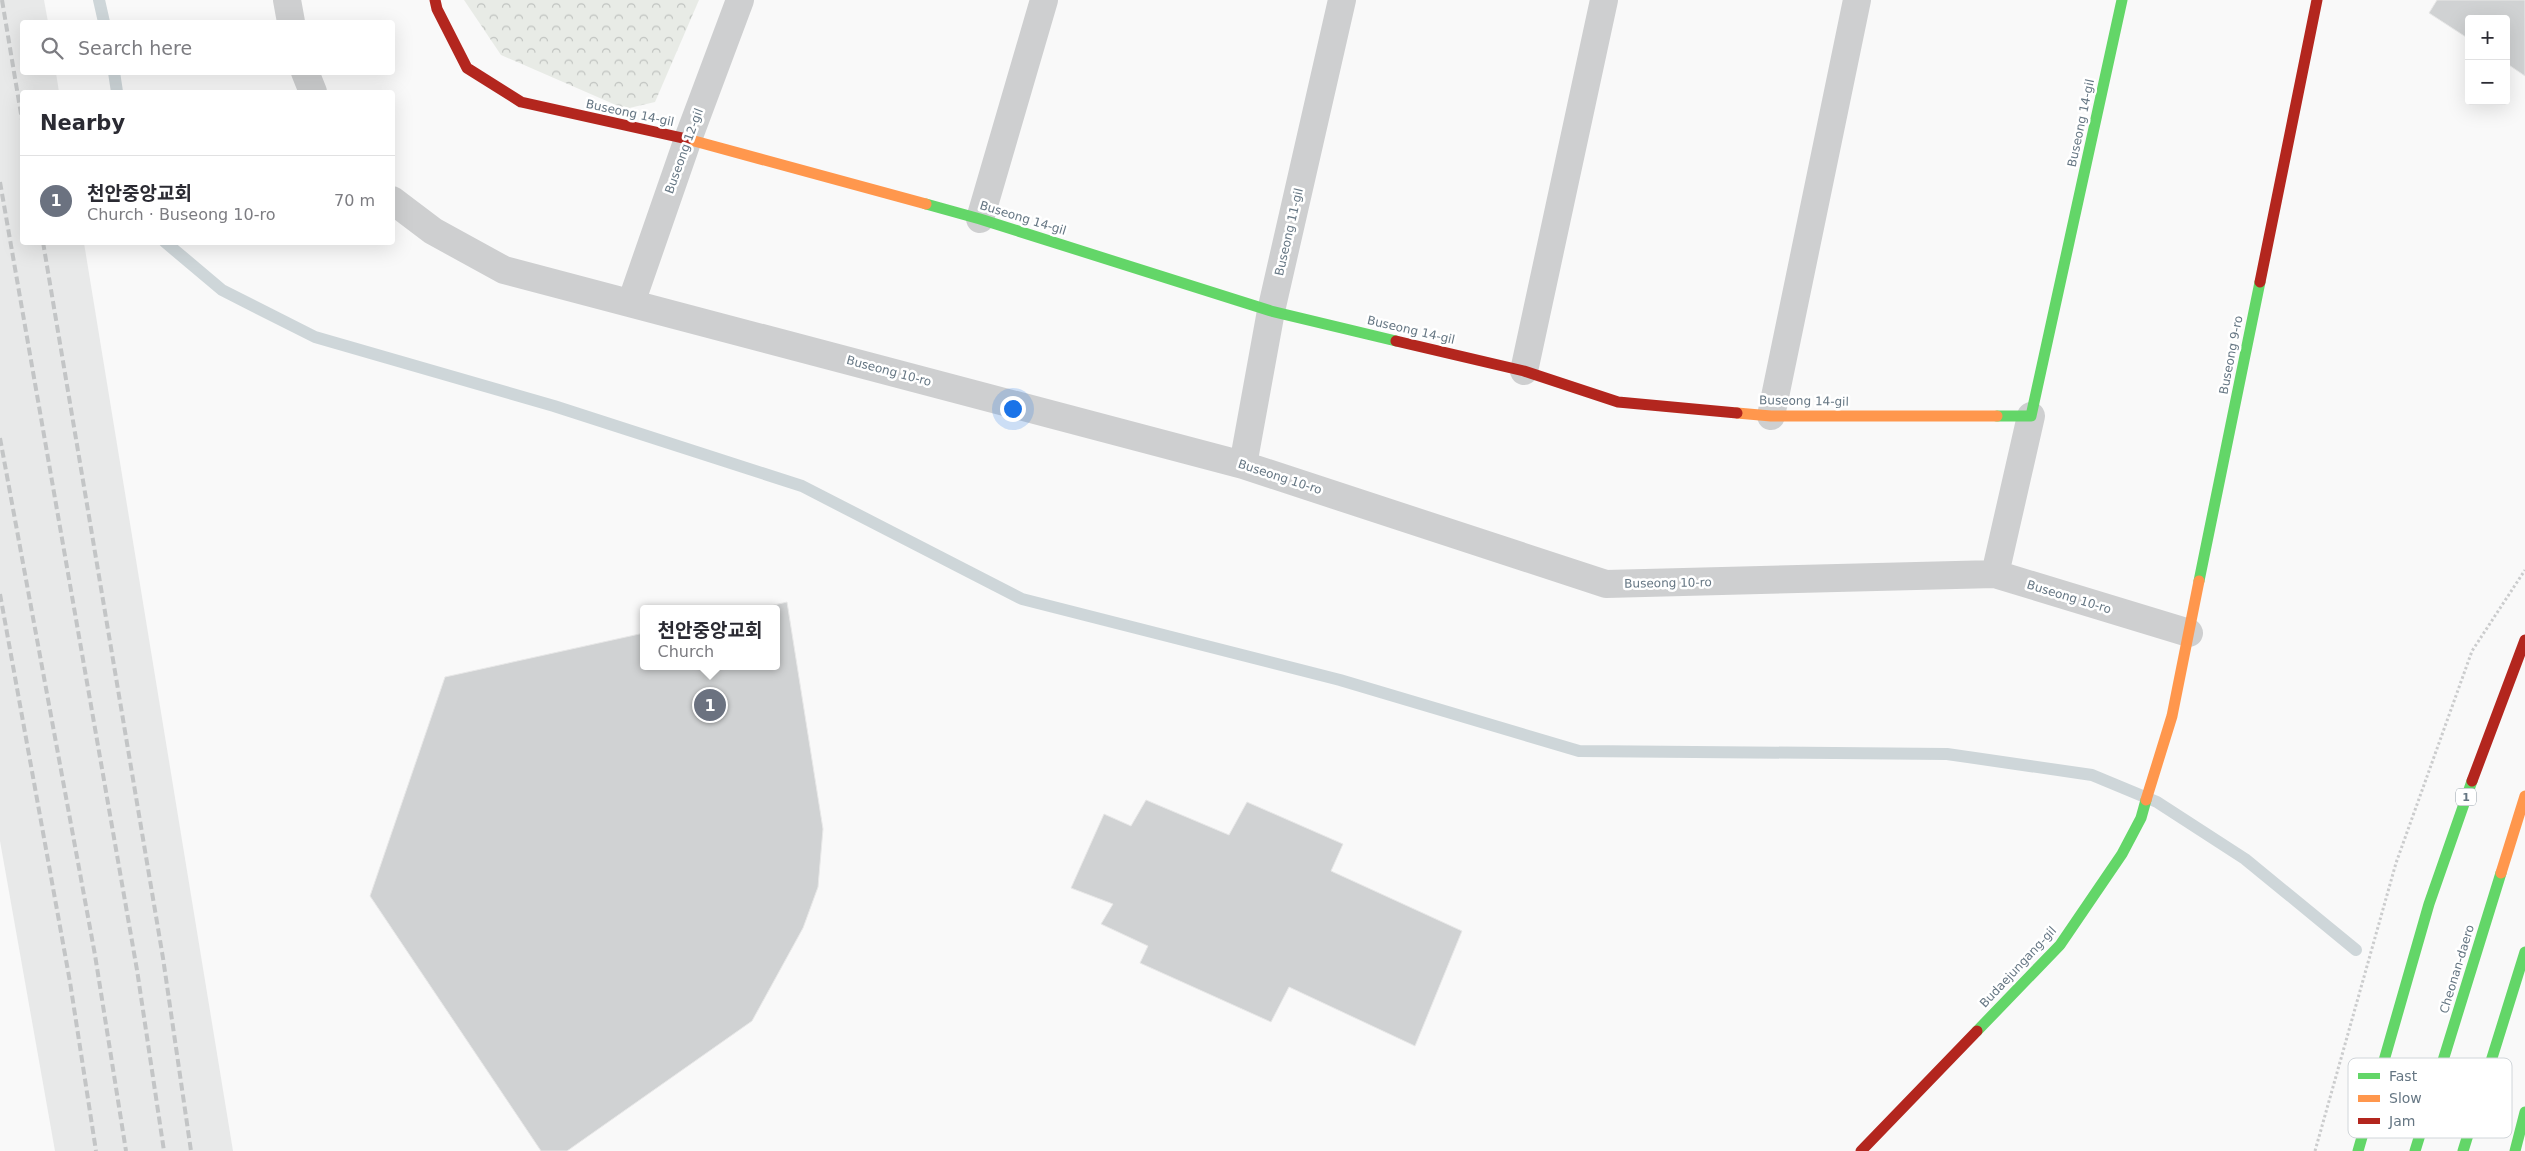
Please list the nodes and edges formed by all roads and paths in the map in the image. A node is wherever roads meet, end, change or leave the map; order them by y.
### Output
1 (287, 0) edge
2 (435, 0) edge
3 (740, 0) edge
4 (1044, 0) edge
5 (1342, 0) edge
6 (1604, 0) edge
7 (1857, 0) edge
8 (2122, 0) edge
9 (2317, 0) edge
10 (291, 20) edge
11 (306, 75) edge
12 (312, 90) edge
13 (688, 139) junction
14 (395, 202) edge
15 (980, 219) junction
16 (631, 304) junction
17 (1271, 311) junction
18 (1524, 371) junction
19 (1771, 416) junction
20 (2031, 416) junction
21 (1243, 465) junction
22 (1995, 574) junction
23 (2189, 633) junction
24 (2525, 640) edge
25 (2172, 716) joint
26 (2525, 796) edge
27 (2525, 952) edge
28 (2385, 1058) edge
29 (2444, 1058) edge
30 (2492, 1058) edge
31 (2525, 1112) edge
32 (2362, 1138) edge
33 (2419, 1138) edge
34 (2467, 1138) edge
35 (1861, 1151) edge
36 (2358, 1151) edge
37 (2415, 1151) edge
38 (2463, 1151) edge
39 (2515, 1151) edge

1 - 10 street
2 - 13 street, Buseong 14-gil
3 - 13 street, Buseong 12-gil
4 - 15 street
5 - 17 street, Buseong 11-gil
6 - 18 street
7 - 19 street
8 - 20 street, Buseong 14-gil
9 - 23 street, Buseong 9-ro
11 - 12 street
13 - 15 street, Buseong 14-gil
13 - 16 street, Buseong 12-gil
14 - 16 street, Buseong 10-ro
15 - 17 street, Buseong 14-gil
16 - 21 street, Buseong 10-ro
17 - 18 street, Buseong 14-gil
17 - 21 street, Buseong 11-gil
18 - 19 street, Buseong 14-gil
19 - 20 street, Buseong 14-gil
20 - 22 street
21 - 22 street, Buseong 10-ro
22 - 23 street, Buseong 10-ro
23 - 25 street, Buseong 9-ro
24 - 28 street, 1
25 - 35 street, Budaejungang-gil
26 - 29 street, Cheonan-daero
27 - 30 street
31 - 39 street
32 - 36 street, 1
33 - 37 street, Cheonan-daero
34 - 38 street

